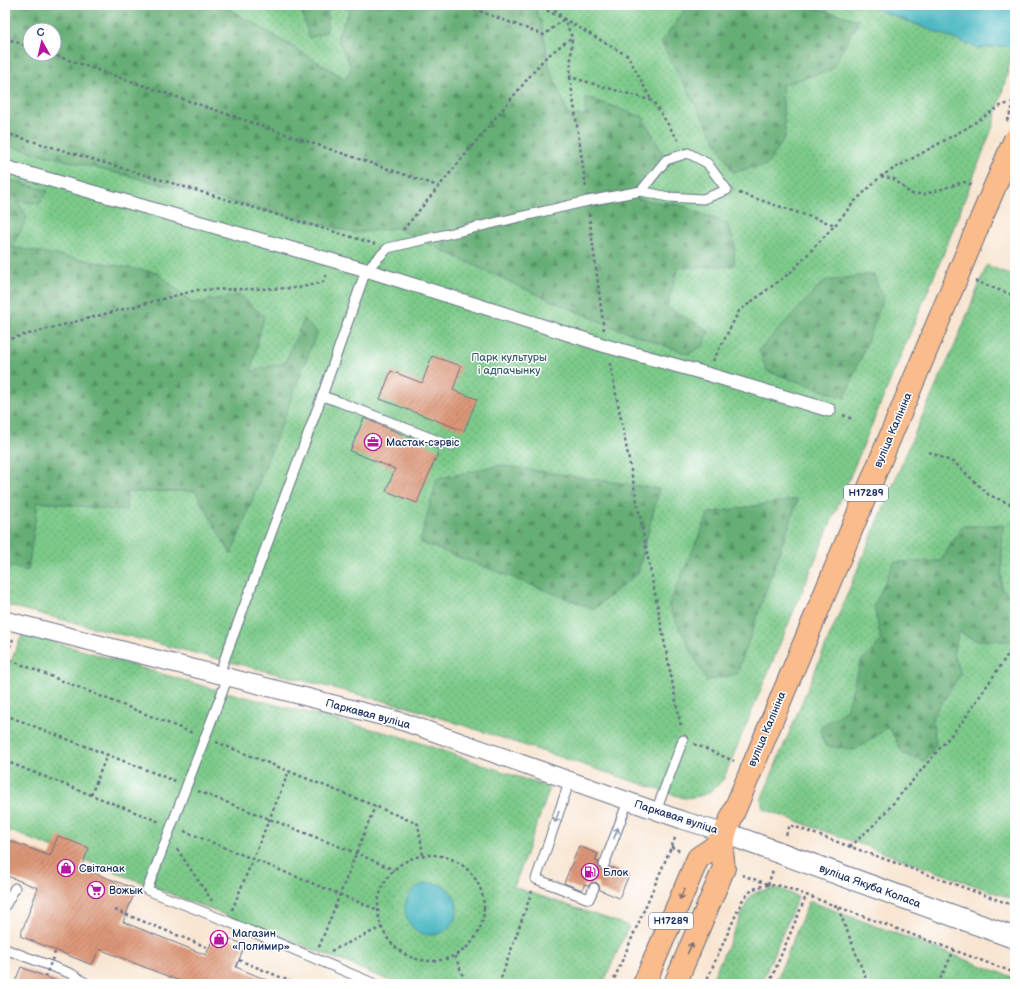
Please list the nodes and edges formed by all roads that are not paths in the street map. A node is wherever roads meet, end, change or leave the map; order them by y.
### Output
1 (1015, 139) edge
2 (5, 166) edge
3 (641, 190) junction
4 (366, 270) junction
5 (322, 396) junction
6 (829, 410) dead end
7 (451, 446) dead end
8 (5, 620) edge
9 (224, 676) junction
10 (683, 740) dead end
11 (570, 780) junction
12 (628, 801) junction
13 (656, 811) junction
14 (724, 833) junction
15 (604, 865) dead end
16 (15, 888) dead end
17 (594, 888) dead end
18 (5, 906) edge
19 (1015, 938) edge
20 (5, 949) edge
21 (87, 984) edge
22 (375, 984) edge
23 (644, 984) edge
24 (675, 984) edge

1 - 14 main road, вуліца Калініна / Н17289, bridge
2 - 4 street
3 - 3 lane
3 - 4 lane
4 - 5 lane
4 - 6 street
5 - 7 lane
5 - 9 lane
8 - 9 street, Паркавая вуліца
9 - 11 street, Паркавая вуліца
9 - 22 lane
10 - 13 lane
11 - 12 street, Паркавая вуліца
11 -> 17 lane
12 - 13 street, Паркавая вуліца
15 -> 12 lane
13 - 14 street, Паркавая вуліца
14 - 19 street, вуліца Якуба Коласа
14 -> 23 main road, вуліца Калініна / Н17289
24 -> 14 main road, вуліца Калініна / Н17289
16 - 18 lane
20 - 21 lane

